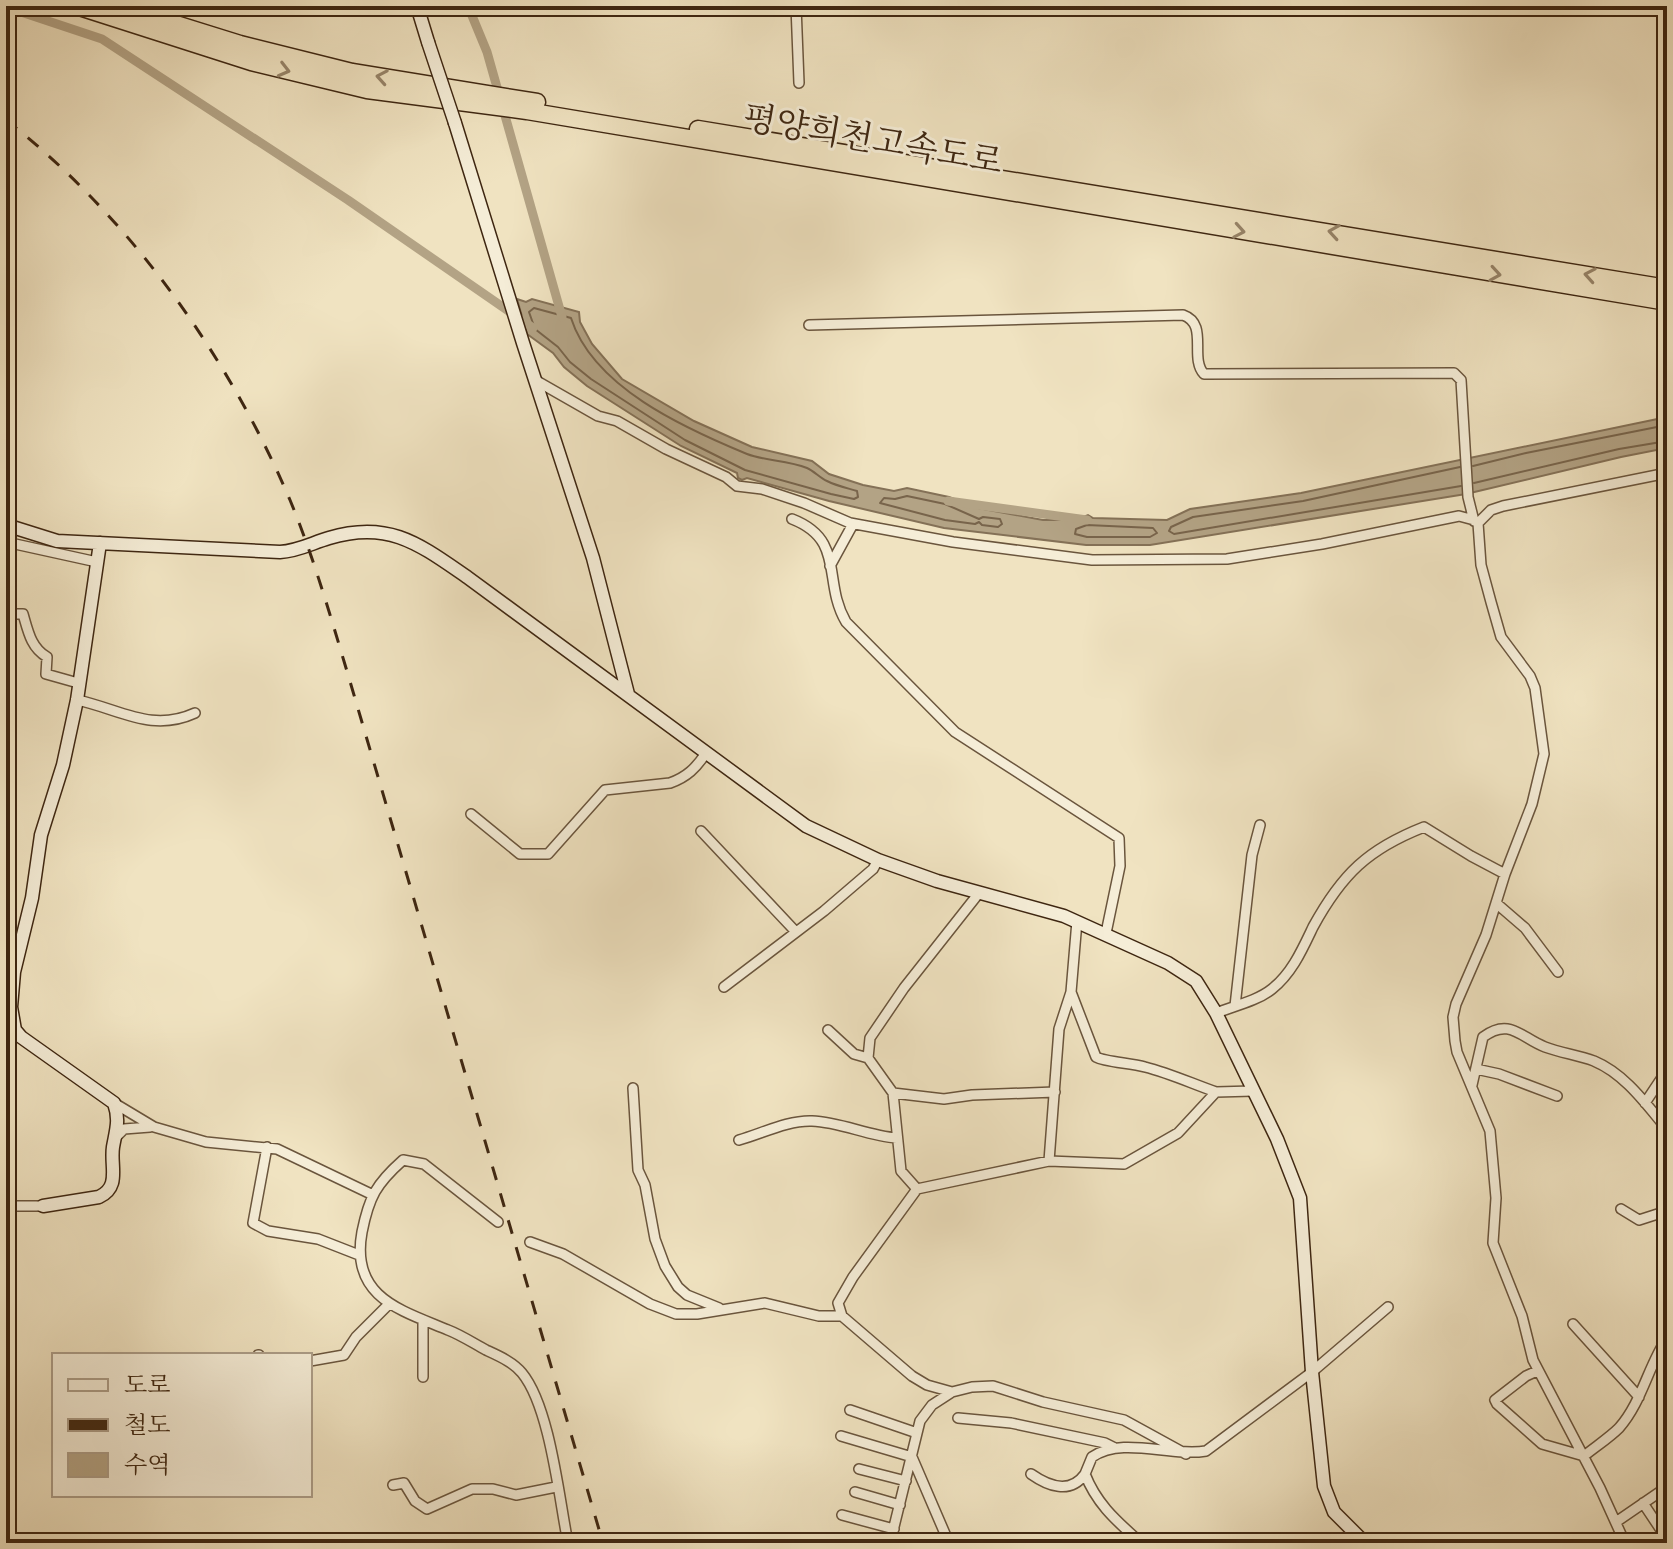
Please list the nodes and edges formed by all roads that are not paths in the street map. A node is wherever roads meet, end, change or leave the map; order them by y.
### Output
1 (76, 6) edge
2 (118, 6) edge
3 (417, 6) edge
4 (796, 6) edge
5 (799, 83) dead end
6 (463, 96) junction
7 (525, 106) junction
8 (1667, 288) edge
9 (1667, 302) edge
10 (809, 325) dead end
11 (535, 380) junction
12 (1667, 473) edge
13 (792, 519) dead end
14 (853, 524) junction
15 (1475, 524) junction
16 (6, 525) edge
17 (6, 542) edge
18 (100, 543) junction
19 (97, 562) junction
20 (830, 566) junction
21 (6, 618) edge
22 (78, 683) junction
23 (628, 694) junction
24 (77, 700) junction
25 (195, 713) dead end
26 (706, 753) junction
27 (471, 814) dead end
28 (1260, 825) dead end
29 (701, 831) dead end
30 (878, 860) junction
31 (1505, 874) junction
32 (979, 893) junction
33 (1496, 903) junction
34 (1077, 921) junction
35 (796, 932) junction
36 (1106, 933) junction
37 (1558, 972) dead end
38 (724, 987) dead end
39 (1071, 992) junction
40 (1235, 1006) junction
41 (1216, 1013) junction
42 (828, 1030) dead end
43 (10, 1031) edge
44 (868, 1058) junction
45 (1476, 1069) junction
46 (1667, 1070) edge
47 (1472, 1085) junction
48 (633, 1088) dead end
49 (1253, 1091) junction
50 (1055, 1092) junction
51 (1216, 1092) junction
52 (893, 1093) junction
53 (1557, 1096) dead end
54 (114, 1103) junction
55 (1645, 1103) junction
56 (154, 1127) junction
57 (1667, 1129) edge
58 (116, 1137) junction
59 (897, 1138) junction
60 (739, 1140) dead end
61 (267, 1147) junction
62 (1049, 1161) junction
63 (917, 1189) junction
64 (371, 1194) junction
65 (6, 1206) edge
66 (43, 1206) joint
67 (1621, 1209) dead end
68 (1667, 1211) edge
69 (498, 1222) dead end
70 (530, 1242) dead end
71 (359, 1255) junction
72 (389, 1304) junction
73 (1388, 1307) dead end
74 (723, 1310) junction
75 (842, 1316) junction
76 (423, 1320) junction
77 (1573, 1324) dead end
78 (1667, 1338) edge
79 (312, 1361) edge
80 (1537, 1371) junction
81 (1312, 1372) junction
82 (423, 1377) dead end
83 (952, 1392) junction
84 (1639, 1397) junction
85 (850, 1410) dead end
86 (958, 1418) dead end
87 (917, 1433) junction
88 (841, 1436) dead end
89 (1113, 1447) junction
90 (1186, 1454) junction
91 (1584, 1456) junction
92 (912, 1457) junction
93 (859, 1469) dead end
94 (1031, 1474) dead end
95 (1085, 1474) junction
96 (906, 1481) junction
97 (393, 1485) dead end
98 (556, 1487) junction
99 (1667, 1487) edge
100 (855, 1492) dead end
101 (1643, 1503) junction
102 (900, 1505) junction
103 (842, 1515) dead end
104 (1616, 1522) junction
105 (894, 1529) junction
106 (1667, 1539) edge
107 (1620, 1540) edge
108 (568, 1543) edge
109 (890, 1543) edge
110 (949, 1543) edge
111 (1141, 1543) edge
112 (1365, 1543) edge

1 -> 6 highway, 평양희천고속도로
6 -> 2 highway, 평양희천고속도로
3 - 11 street, bridge
4 - 5 street
6 - 7 highway, 평양희천고속도로
8 -> 7 highway, 평양희천고속도로
7 -> 9 highway, 평양희천고속도로
10 - 15 street
11 - 14 street
11 - 23 street
12 - 15 street
13 - 20 street
14 - 15 street
14 - 20 street
15 - 31 street
16 - 18 street
17 - 19 street
18 - 19 street
18 - 23 street
19 - 22 street
20 - 36 street
21 - 22 street
22 - 24 street
23 - 26 street
24 - 25 street
24 - 43 street
26 - 27 street
26 - 30 street
28 - 40 street
29 - 35 street
30 - 32 street
30 - 35 street
31 - 33 street
31 - 40 street
32 - 34 street
32 - 44 street
33 - 37 street
33 - 47 street
34 - 36 street
34 - 39 street
35 - 38 street
36 - 41 street
39 - 50 street
39 - 51 street
40 - 41 street
41 - 49 street
42 - 44 street
43 - 54 street
44 - 52 street
45 - 47 street
45 - 53 street
45 - 55 street
46 - 55 street
47 - 80 street
48 - 74 street
49 - 51 street
49 - 81 street
50 - 52 street
50 - 62 street
51 - 62 street
52 - 59 street
54 - 56 street
54 - 58 street
55 - 57 street
56 - 58 street
56 - 61 street
58 - 66 street
59 - 60 street
59 - 63 street
61 - 64 street
61 - 71 street
62 - 63 street
63 - 75 street
64 - 69 street
64 - 71 street
65 - 66 street
67 - 68 street
70 - 74 street
71 - 72 street
72 - 76 street
72 - 79 street
73 - 81 street
74 - 75 street
75 - 83 street
76 - 82 street
76 - 98 street
77 - 84 street
78 - 84 street
80 - 91 street
80 - 91 street
81 - 90 street
81 - 112 street
83 - 87 street
83 - 90 street
84 - 91 street
85 - 87 street
86 - 89 street
87 - 92 street
88 - 92 street
89 - 90 street
89 - 95 street
91 - 104 street
92 - 96 street
92 - 110 street
93 - 96 street
94 - 95 street
95 - 111 street
96 - 102 street
97 - 98 street
98 - 108 street
99 - 101 street
100 - 102 street
101 - 104 street
101 - 106 street
102 - 105 street
103 - 105 street
104 - 107 street
105 - 109 street

